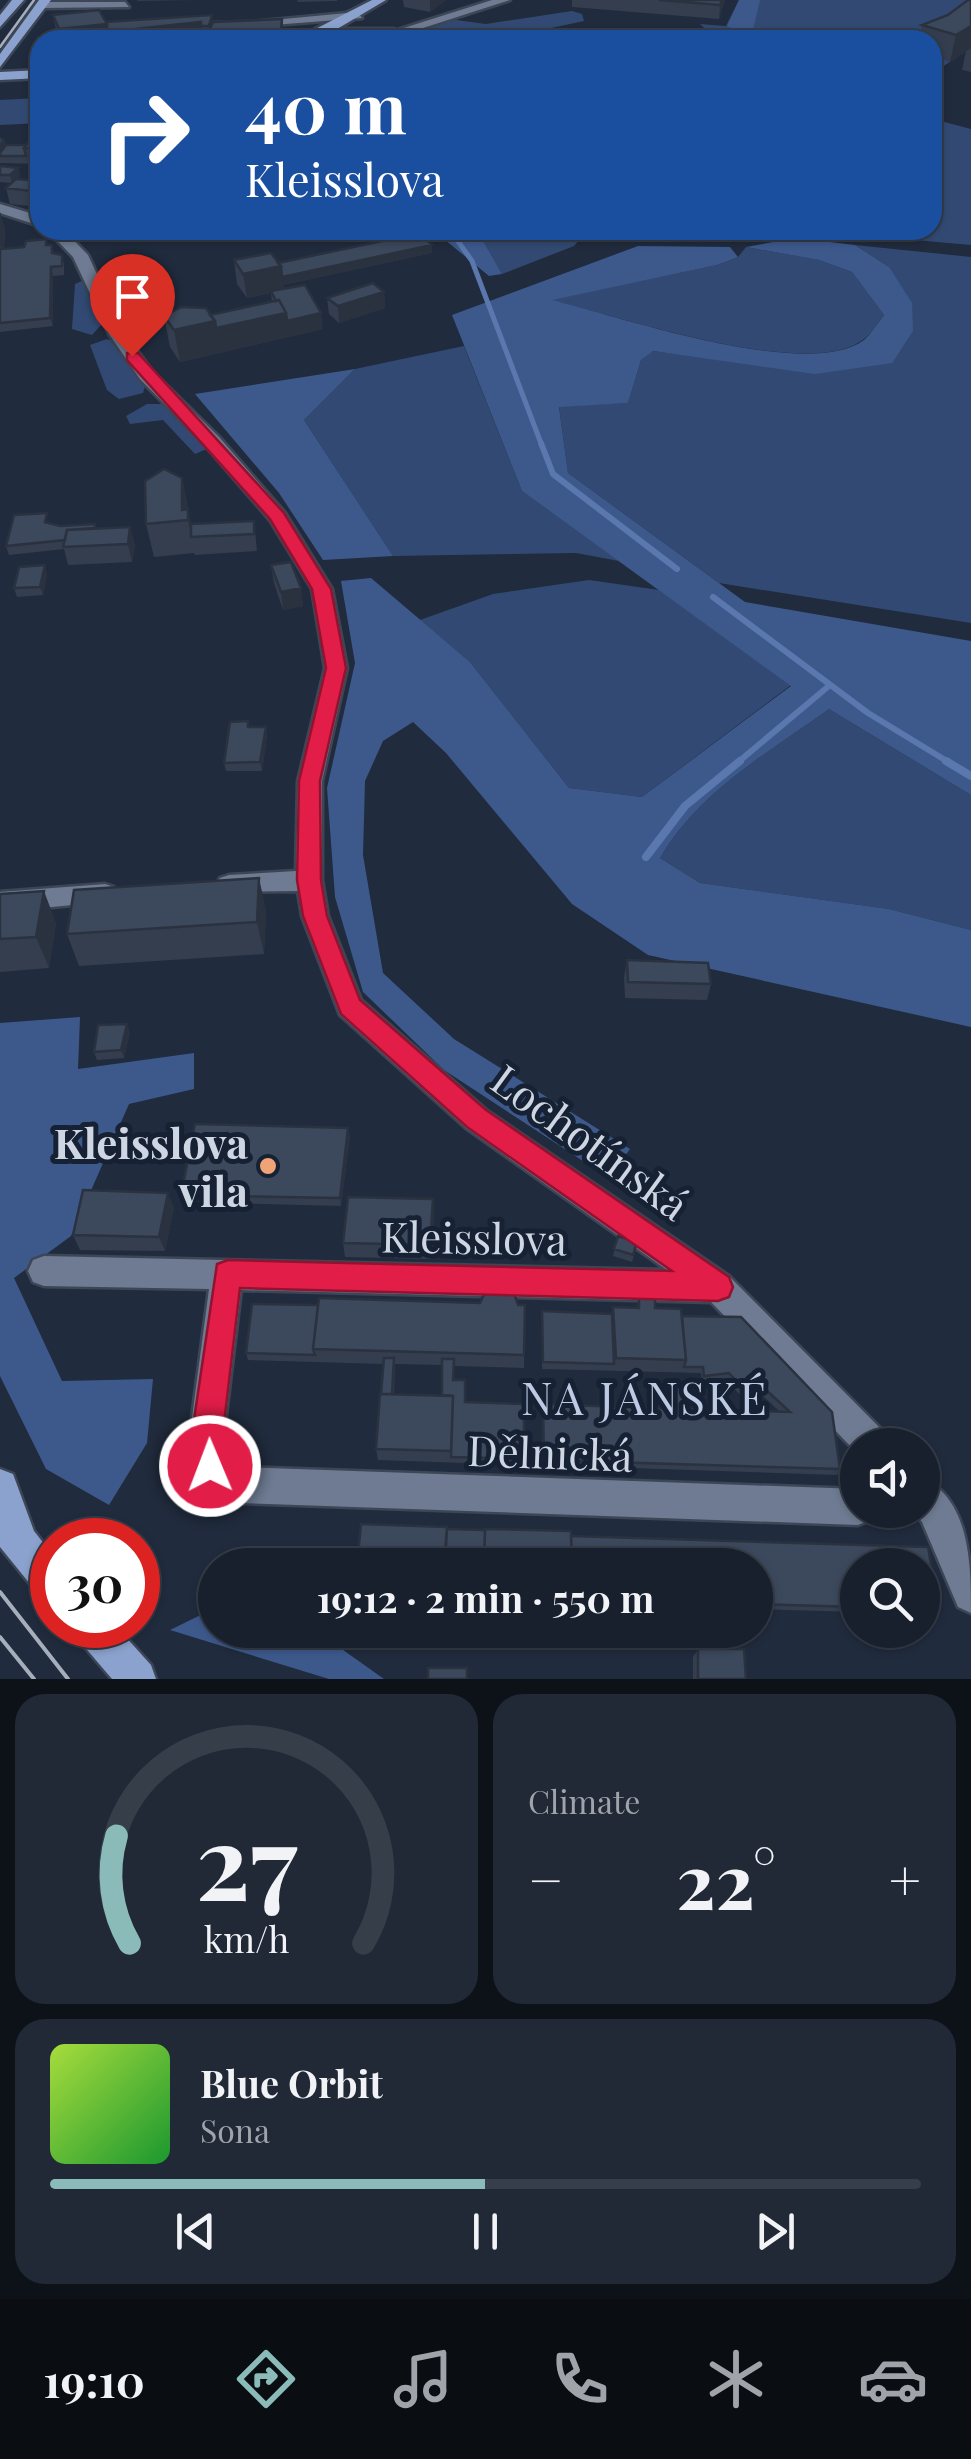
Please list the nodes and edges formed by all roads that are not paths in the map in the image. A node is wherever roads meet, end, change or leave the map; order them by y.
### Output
1 (18, 0) edge
2 (380, 0) edge
3 (398, 0) edge
4 (504, 0) edge
5 (43, 2) edge
6 (289, 5) dead end
7 (127, 7) edge
8 (359, 20) junction
9 (288, 22) junction
10 (0, 23) edge
11 (225, 24) edge
12 (336, 30) edge
13 (346, 30) edge
14 (368, 30) edge
15 (404, 30) edge
16 (0, 63) edge
17 (30, 72) edge
18 (0, 73) edge
19 (0, 208) edge
20 (30, 218) edge
21 (65, 240) edge
22 (309, 880) junction
23 (193, 888) edge
24 (135, 892) edge
25 (0, 902) edge
26 (44, 1271) dead end
27 (228, 1274) junction
28 (718, 1287) junction
29 (856, 1428) edge
30 (0, 1488) edge
31 (840, 1505) edge
32 (0, 1518) edge
33 (939, 1528) edge
34 (24, 1548) junction
35 (30, 1555) edge
36 (971, 1594) edge
37 (110, 1648) edge
38 (137, 1679) edge

1 - 10 main road
2 - 8 main road
3 - 8 main road
4 - 15 street
5 - 7 street
5 - 16 main road
6 - 9 street
8 - 9 street
8 - 12 main road
8 - 13 main road
8 - 14 main road
9 - 11 street
17 - 18 main road
19 - 20 street
21 - 22 street, Lochotínská
22 - 23 street
22 - 28 street, Lochotínská
24 - 25 street
26 - 27 street, Kleisslova
27 - 28 street, Kleisslova
27 - 31 street, Dělnická
28 - 29 street, Lochotínská
30 - 34 main road
32 - 34 main road
33 - 36 street
34 - 35 main road
37 - 38 main road

